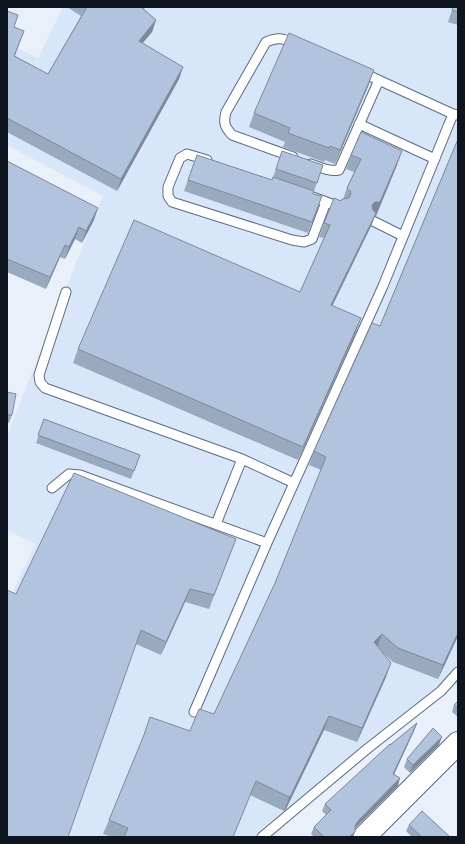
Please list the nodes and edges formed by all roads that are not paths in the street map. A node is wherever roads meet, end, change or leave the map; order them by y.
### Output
1 (303, 48) edge
2 (352, 68) edge
3 (379, 80) junction
4 (455, 114) edge
5 (359, 124) junction
6 (435, 159) junction
7 (217, 163) edge
8 (304, 194) edge
9 (326, 202) junction
10 (340, 207) edge
11 (373, 221) edge
12 (403, 236) junction
13 (66, 292) dead end
14 (242, 459) junction
15 (294, 483) junction
16 (52, 488) dead end
17 (216, 524) junction
18 (267, 543) junction
19 (458, 672) edge
20 (194, 712) dead end
21 (458, 743) edge
22 (262, 837) edge
23 (364, 837) edge

1 - 5 lane
2 - 3 lane
3 - 4 lane
3 - 5 lane
4 - 6 lane
5 - 6 lane
6 - 12 lane
7 - 9 lane
8 - 9 lane
9 - 10 lane
11 - 12 lane
12 - 15 lane
13 - 14 lane
14 - 15 lane
14 - 17 lane
15 - 18 lane
16 - 17 lane
17 - 18 lane
18 - 20 lane
19 - 22 lane
21 - 23 street

